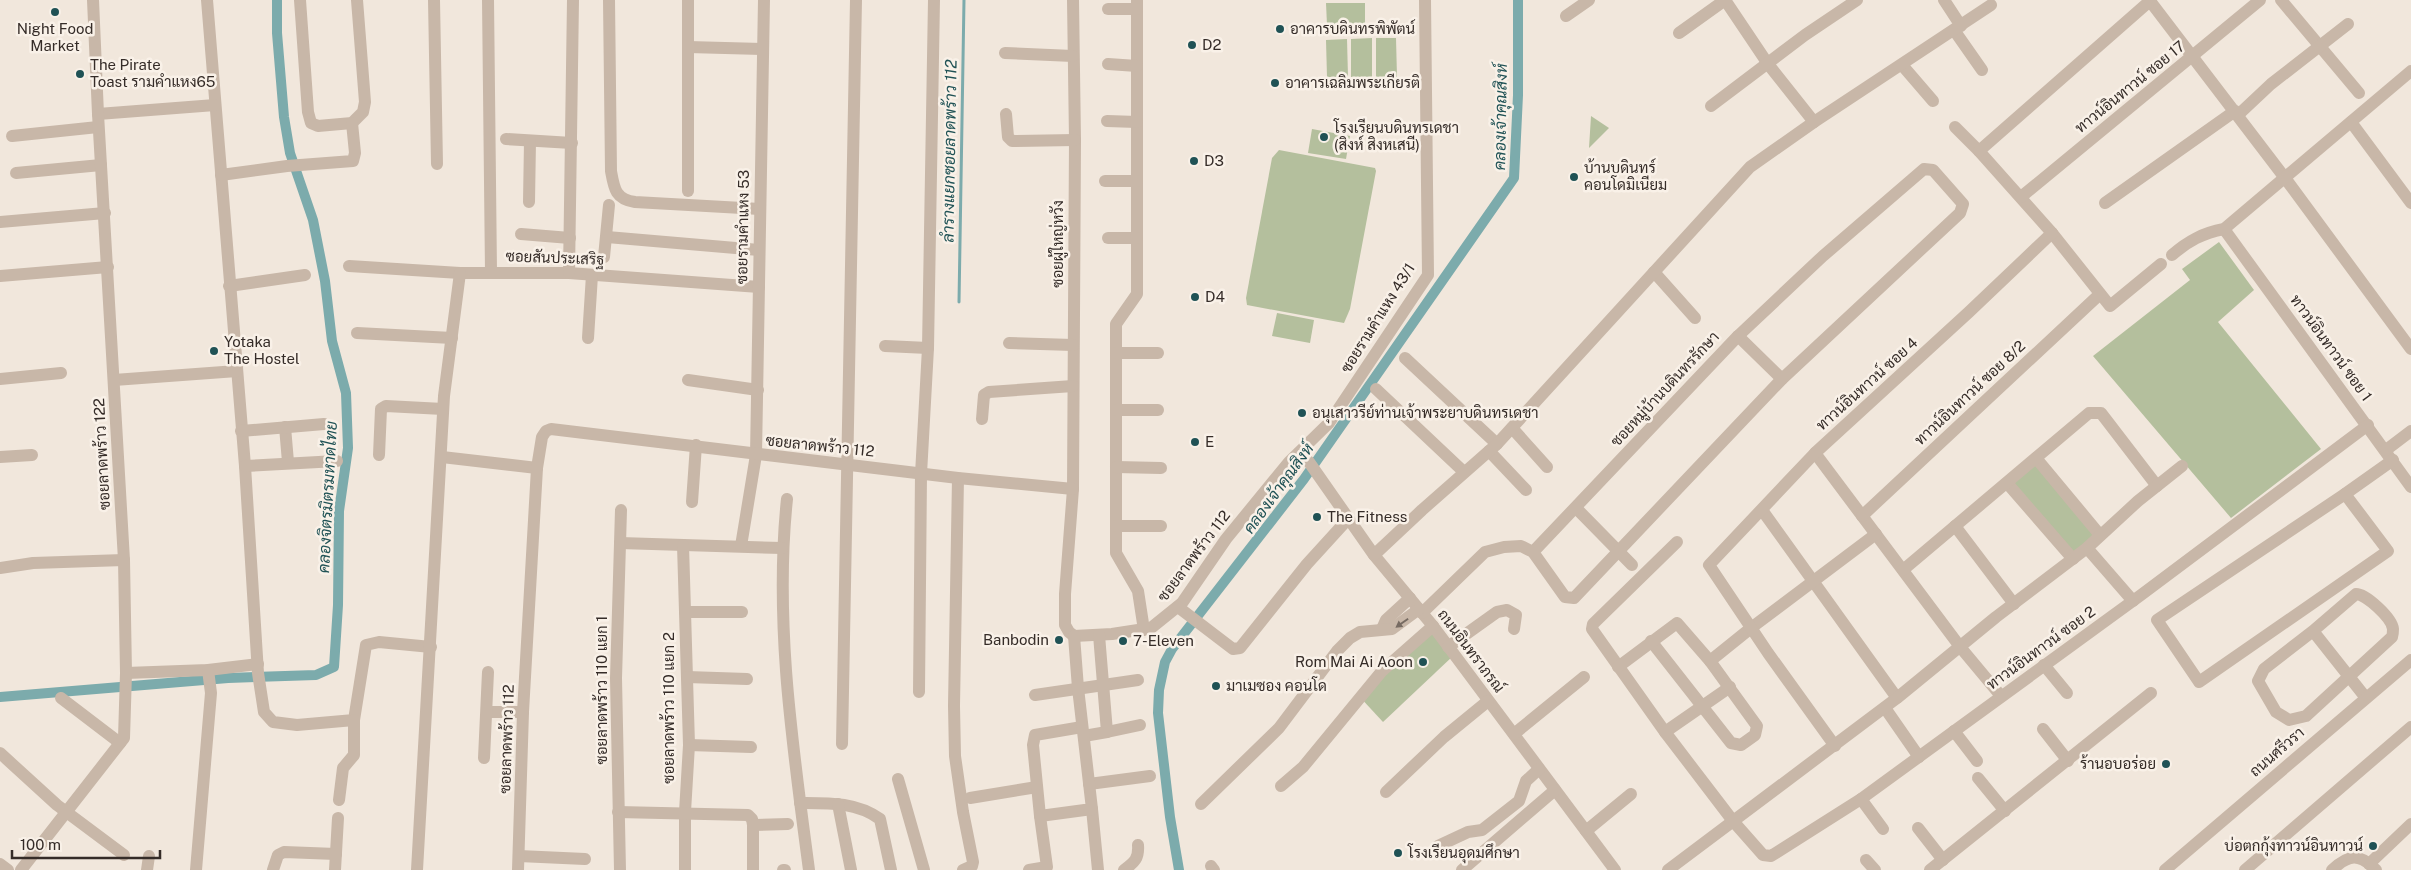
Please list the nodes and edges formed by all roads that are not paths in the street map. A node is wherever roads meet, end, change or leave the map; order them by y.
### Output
1 (93, 0) edge
2 (207, 0) edge
3 (300, 0) edge
4 (357, 0) edge
5 (434, 0) edge
6 (488, 0) edge
7 (573, 0) edge
8 (609, 0) edge
9 (688, 0) edge
10 (764, 0) edge
11 (856, 0) edge
12 (934, 0) edge
13 (1073, 0) edge
14 (1425, 0) edge
15 (1589, 0) edge
16 (1725, 0) edge
17 (1857, 0) edge
18 (1944, 0) edge
19 (2150, 0) edge
20 (2260, 0) edge
21 (2281, 0) edge
22 (1137, 5) edge
23 (1992, 5) dead end
24 (1108, 9) dead end
25 (1566, 16) dead end
26 (2348, 24) dead end
27 (1958, 28) junction
28 (1679, 33) dead end
29 (2319, 46) junction
30 (688, 47) junction
31 (762, 49) junction
32 (1005, 53) dead end
33 (1073, 56) junction
34 (2193, 56) junction
35 (1108, 64) dead end
36 (1768, 64) junction
37 (1902, 65) junction
38 (1137, 66) junction
39 (1982, 70) dead end
40 (2411, 71) edge
41 (2359, 93) dead end
42 (1933, 101) dead end
43 (215, 105) junction
44 (1712, 106) dead end
45 (2236, 113) junction
46 (1006, 114) dead end
47 (98, 120) junction
48 (1107, 122) dead end
49 (1137, 122) junction
50 (1814, 122) junction
51 (2351, 122) junction
52 (352, 123) junction
53 (1955, 127) dead end
54 (12, 136) dead end
55 (506, 139) dead end
56 (1075, 140) junction
57 (530, 141) junction
58 (572, 143) junction
59 (1979, 151) junction
60 (437, 164) dead end
61 (101, 165) junction
62 (16, 174) dead end
63 (221, 175) junction
64 (2285, 178) junction
65 (1105, 181) dead end
66 (1137, 181) junction
67 (688, 191) dead end
68 (2021, 197) junction
69 (529, 202) dead end
70 (2411, 203) edge
71 (2104, 204) dead end
72 (609, 205) dead end
73 (760, 209) junction
74 (105, 213) junction
75 (0, 222) edge
76 (2224, 228) junction
77 (2052, 233) junction
78 (521, 234) dead end
79 (607, 237) junction
80 (570, 238) junction
81 (1108, 238) dead end
82 (1137, 238) junction
83 (759, 250) junction
84 (2172, 254) dead end
85 (604, 257) dead end
86 (2161, 264) dead end
87 (349, 266) dead end
88 (108, 267) junction
89 (491, 272) junction
90 (1654, 272) junction
91 (460, 273) junction
92 (568, 274) junction
93 (305, 275) dead end
94 (592, 275) junction
95 (0, 276) edge
96 (229, 286) junction
97 (759, 288) junction
98 (2100, 294) junction
99 (1695, 318) dead end
100 (357, 333) dead end
101 (1738, 336) junction
102 (452, 338) junction
103 (588, 338) dead end
104 (1009, 344) dead end
105 (1073, 345) junction
106 (885, 346) dead end
107 (928, 348) junction
108 (2411, 349) edge
109 (1116, 353) junction
110 (1158, 353) dead end
111 (1405, 358) dead end
112 (237, 371) junction
113 (61, 373) dead end
114 (0, 379) edge
115 (1782, 379) junction
116 (114, 380) junction
117 (688, 380) dead end
118 (1073, 386) junction
119 (758, 390) junction
120 (1376, 390) dead end
121 (444, 409) junction
122 (1116, 410) junction
123 (1158, 410) dead end
124 (982, 419) dead end
125 (324, 424) dead end
126 (2368, 425) junction
127 (286, 427) junction
128 (1512, 428) junction
129 (241, 431) junction
130 (2411, 431) edge
131 (696, 445) junction
132 (1493, 448) junction
133 (1299, 453) junction
134 (1815, 453) junction
135 (32, 455) dead end
136 (379, 455) dead end
137 (756, 455) junction
138 (2390, 455) junction
139 (0, 457) edge
140 (442, 457) junction
141 (2036, 458) junction
142 (337, 461) dead end
143 (288, 462) junction
144 (848, 465) junction
145 (245, 466) junction
146 (2182, 466) dead end
147 (1116, 467) junction
148 (1547, 467) dead end
149 (537, 468) junction
150 (1162, 468) dead end
151 (1464, 472) junction
152 (922, 474) junction
153 (958, 478) junction
154 (2007, 483) junction
155 (2157, 486) junction
156 (2411, 486) edge
157 (1073, 489) junction
158 (1526, 490) dead end
159 (2345, 494) junction
160 (787, 499) dead end
161 (692, 502) dead end
162 (1576, 508) junction
163 (621, 510) dead end
164 (1762, 510) junction
165 (1862, 516) junction
166 (1348, 519) junction
167 (1116, 526) junction
168 (1160, 526) dead end
169 (1955, 526) junction
170 (1876, 534) junction
171 (2100, 535) junction
172 (1676, 542) dead end
173 (620, 543) junction
174 (683, 545) junction
175 (741, 546) junction
176 (782, 548) junction
177 (2087, 548) junction
178 (1618, 550) junction
179 (1533, 552) junction
180 (1374, 555) junction
181 (2073, 559) junction
182 (124, 560) junction
183 (1632, 565) dead end
184 (0, 568) edge
185 (1903, 570) junction
186 (1814, 580) junction
187 (1410, 598) junction
188 (2133, 601) junction
189 (2014, 604) junction
190 (1183, 611) junction
191 (1420, 611) junction
192 (685, 612) junction
193 (742, 612) dead end
194 (1433, 626) junction
195 (1382, 628) junction
196 (1751, 628) junction
197 (1514, 629) dead end
198 (1144, 630) junction
199 (2313, 631) junction
200 (1099, 635) junction
201 (1074, 636) junction
202 (1651, 641) junction
203 (431, 647) junction
204 (1448, 647) junction
205 (1961, 648) junction
206 (2411, 660) edge
207 (1710, 661) junction
208 (2044, 665) junction
209 (1618, 667) junction
210 (258, 668) junction
211 (208, 672) junction
212 (488, 672) dead end
213 (2348, 676) junction
214 (687, 677) junction
215 (1584, 677) dead end
216 (747, 680) dead end
217 (1138, 680) dead end
218 (126, 685) junction
219 (1103, 685) junction
220 (1730, 687) junction
221 (1078, 688) junction
222 (919, 692) dead end
223 (2067, 693) dead end
224 (2151, 693) dead end
225 (1035, 695) dead end
226 (2001, 696) junction
227 (61, 698) dead end
228 (1897, 698) junction
229 (2366, 698) junction
230 (1488, 701) junction
231 (1702, 706) junction
232 (1885, 708) junction
233 (487, 712) junction
234 (523, 712) junction
235 (354, 720) junction
236 (1140, 725) dead end
237 (2411, 727) edge
238 (2043, 729) dead end
239 (1954, 731) junction
240 (1083, 732) junction
241 (1107, 732) junction
242 (1665, 732) junction
243 (1514, 734) junction
244 (120, 743) junction
245 (842, 744) dead end
246 (689, 745) junction
247 (1835, 746) junction
248 (750, 747) dead end
249 (0, 753) edge
250 (1919, 757) junction
251 (484, 758) dead end
252 (1978, 761) dead end
253 (2068, 761) junction
254 (1540, 769) junction
255 (1150, 776) dead end
256 (1978, 778) dead end
257 (898, 779) dead end
258 (1089, 784) junction
259 (1281, 786) dead end
260 (1037, 787) junction
261 (1555, 790) junction
262 (1386, 792) dead end
263 (1631, 794) dead end
264 (970, 798) dead end
265 (1861, 799) junction
266 (339, 800) dead end
267 (800, 803) junction
268 (838, 804) junction
269 (1201, 804) dead end
270 (1092, 809) junction
271 (2005, 811) junction
272 (66, 812) junction
273 (618, 812) junction
274 (685, 812) junction
275 (1040, 816) junction
276 (338, 818) dead end
277 (1733, 820) junction
278 (753, 824) junction
279 (788, 824) dead end
280 (2411, 824) edge
281 (1918, 828) dead end
282 (1883, 829) dead end
283 (1586, 831) junction
284 (1138, 844) dead end
285 (1438, 846) dead end
286 (336, 854) junction
287 (124, 855) dead end
288 (149, 856) dead end
289 (519, 856) junction
290 (585, 859) dead end
291 (1866, 860) dead end
292 (1943, 860) junction
293 (0, 864) edge
294 (2373, 867) edge
295 (1047, 868) edge
296 (8, 870) edge
297 (20, 870) edge
298 (147, 870) edge
299 (196, 870) edge
300 (273, 870) edge
301 (335, 870) edge
302 (417, 870) edge
303 (518, 870) edge
304 (620, 870) edge
305 (685, 870) edge
306 (753, 870) edge
307 (809, 870) edge
308 (851, 870) edge
309 (891, 870) edge
310 (924, 870) edge
311 (963, 870) edge
312 (1029, 870) edge
313 (1098, 870) edge
314 (1124, 870) edge
315 (1462, 870) edge
316 (1615, 870) edge
317 (1668, 870) edge
318 (1875, 870) edge
319 (1930, 870) edge
320 (2165, 870) edge
321 (2246, 870) edge
322 (2332, 870) edge

1 - 47 street, ซอยลาดพร้าว 122
2 - 43 street
3 - 52 street
4 - 52 street
5 - 60 street
6 - 89 street
7 - 58 street
8 - 73 street
9 - 30 street
10 - 31 street, ซอยรามคำแหง 53
11 - 144 street
12 - 107 street
13 - 33 street, ซอยผู้ใหญ่หวัง
14 - 133 street, ซอยรามคำแหง 43/1
15 - 25 street
16 - 28 street
16 - 36 street
17 - 36 street
18 - 27 street
19 - 34 street
19 - 59 street
20 - 34 street, ทาวน์อินทาวน์ ซอย 17
21 - 29 street
22 - 24 street
22 - 38 street
23 - 27 street
26 - 29 street
27 - 37 street
27 - 39 street
29 - 41 street
29 - 45 street
30 - 31 street
30 - 67 street
31 - 73 street, ซอยรามคำแหง 53
32 - 33 street
33 - 56 street, ซอยผู้ใหญ่หวัง
34 - 45 street
34 - 68 street, ทาวน์อินทาวน์ ซอย 17
35 - 38 street
36 - 44 street
36 - 50 street
37 - 42 street
37 - 50 street
38 - 49 street
40 - 51 street
43 - 47 street
43 - 63 street
45 - 64 street
45 - 71 street
46 - 56 street
47 - 54 street
47 - 61 street, ซอยลาดพร้าว 122
48 - 49 street
49 - 66 street
50 - 90 street
51 - 64 street
51 - 70 street
52 - 63 street
53 - 59 street
55 - 57 street
56 - 105 street, ซอยผู้ใหญ่หวัง
57 - 58 street
57 - 69 street
58 - 80 street
59 - 68 street
61 - 62 street
61 - 74 street, ซอยลาดพร้าว 122
63 - 96 street
64 - 76 street
64 - 108 street
65 - 66 street
66 - 82 street
68 - 77 street
72 - 79 street
73 - 83 street, ซอยรามคำแหง 53
74 - 75 street
74 - 88 street, ซอยลาดพร้าว 122
76 - 84 street
76 - 126 street, ทาวน์อินทาวน์ ซอย 1
77 - 98 street
77 - 134 street, ทาวน์อินทาวน์ ซอย 4
78 - 80 street
79 - 83 street
79 - 85 street
80 - 92 street
81 - 82 street
82 - 109 street
83 - 97 street, ซอยรามคำแหง 53
86 - 98 street
87 - 91 street, ซอยสันประเสริฐ
88 - 95 street
88 - 116 street, ซอยลาดพร้าว 122
89 - 91 street, ซอยสันประเสริฐ
89 - 92 street, ซอยสันประเสริฐ
90 - 99 street
90 - 128 street
91 - 102 street
92 - 94 street, ซอยสันประเสริฐ
93 - 96 street
94 - 97 street, ซอยสันประเสริฐ
94 - 103 street
96 - 112 street
97 - 119 street, ซอยรามคำแหง 53
98 - 165 street, ทาวน์อินทาวน์ ซอย 8/2
100 - 102 street
101 - 115 street
101 - 115 street, ซอยหมู่บ้านบดินทรรักษา
101 - 162 street, ซอยหมู่บ้านบดินทรรักษา
102 - 121 street
104 - 105 street
105 - 118 street, ซอยผู้ใหญ่หวัง
106 - 107 street
107 - 152 street
109 - 110 street
109 - 122 street
111 - 132 street
112 - 116 street
112 - 129 street
113 - 114 street
115 - 178 street
116 - 182 street, ซอยลาดพร้าว 122
117 - 119 street
118 - 124 street
118 - 157 street, ซอยผู้ใหญ่หวัง
119 - 137 street, ซอยรามคำแหง 53
120 - 151 street
121 - 136 street
121 - 140 street
122 - 123 street
122 - 147 street
125 - 127 street
126 - 138 street, ทาวน์อินทาวน์ ซอย 1
126 - 188 street, ทาวน์อินทาวน์ ซอย 2
127 - 129 street
127 - 143 street
128 - 132 street
128 - 148 street
129 - 145 street
130 - 138 street
131 - 137 street, ซอยลาดพร้าว 112
131 - 149 street, ซอยลาดพร้าว 112
131 - 161 street
132 - 151 street
132 - 158 street
133 - 166 street, ถนนอินทราภรณ์
133 - 190 street, ซอยลาดพร้าว 112
134 - 164 street, ทาวน์อินทาวน์ ซอย 4
134 - 165 street
135 - 139 street
137 - 144 street, ซอยลาดพร้าว 112
137 - 175 street, ซอยรามคำแหง 53
138 - 156 street, ทาวน์อินทาวน์ ซอย 1
138 - 159 street
140 - 149 street
140 - 203 street
141 - 154 street
141 - 155 street
141 - 171 street
142 - 143 street
143 - 145 street
144 - 152 street, ซอยลาดพร้าว 112
144 - 245 street
145 - 210 street
146 - 155 street
147 - 150 street
147 - 167 street
149 - 234 street, ซอยลาดพร้าว 112
151 - 180 street
152 - 153 street, ซอยลาดพร้าว 112
152 - 222 street
153 - 157 street, ซอยลาดพร้าว 112
153 - 311 street
154 - 169 street
154 - 181 street
155 - 171 street
157 - 201 street
159 - 159 street
160 - 176 street
162 - 178 street
162 - 179 street, ซอยหมู่บ้านบดินทรรักษา
163 - 173 street, ซอยลาดพร้าว 110 แยก 1
164 - 186 street
164 - 196 street, ทาวน์อินทาวน์ ซอย 4
165 - 170 street
166 - 180 street, ถนนอินทราภรณ์
166 - 190 street
167 - 168 street
167 - 198 street
169 - 185 street
169 - 189 street
170 - 185 street
170 - 186 street
171 - 177 street
172 - 209 street
173 - 174 street
173 - 273 street, ซอยลาดพร้าว 110 แยก 1
174 - 175 street
174 - 192 street, ซอยลาดพร้าว 110 แยก 2
175 - 176 street
176 - 267 street
177 - 181 street
177 - 188 street
178 - 179 street
178 - 183 street
179 - 191 street
180 - 187 street, ถนนอินทราภรณ์
181 - 189 street
182 - 184 street
182 - 218 street, ซอยลาดพร้าว 122
185 - 205 street
186 - 196 street
186 - 228 street
187 - 191 street, ถนนอินทราภรณ์
187 - 195 street
188 - 208 street, ทาวน์อินทาวน์ ซอย 2
189 - 205 street
190 - 198 street, ซอยลาดพร้าว 112
191 - 194 street, ถนนอินทราภรณ์
191 -> 195 street
192 - 193 street
192 - 214 street, ซอยลาดพร้าว 110 แยก 2
194 - 204 street, ถนนอินทราภรณ์
194 - 259 street
195 - 269 street
196 - 207 street
196 - 247 street
197 - 204 street
198 - 200 street, ซอยลาดพร้าว 112
199 - 213 street
199 - 213 street
199 - 213 street
200 - 201 street, ซอยลาดพร้าว 112
200 - 219 street
201 - 221 street
202 - 207 street
202 - 209 street
202 - 231 street
203 - 235 street
203 - 302 street
204 - 230 street, ถนนอินทราภรณ์
205 - 226 street
205 - 228 street
206 - 229 street, ถนนศรีวรา
207 - 220 street
208 - 223 street
208 - 226 street, ทาวน์อินทาวน์ ซอย 2
209 - 242 street
210 - 211 street
210 - 235 street
211 - 218 street
211 - 299 street
212 - 233 street
213 - 229 street
214 - 216 street
214 - 246 street, ซอยลาดพร้าว 110 แยก 2
215 - 243 street
217 - 219 street
218 - 244 street, ซอยลาดพร้าว 122
219 - 221 street
219 - 241 street
220 - 231 street
220 - 231 street
221 - 225 street
221 - 240 street
224 - 253 street
226 - 239 street, ทาวน์อินทาวน์ ซอย 2
227 - 244 street
228 - 232 street
229 - 320 street, ถนนศรีวรา
230 - 243 street, ถนนอินทราภรณ์
230 - 262 street
231 - 242 street
232 - 247 street
232 - 250 street
233 - 234 street
233 - 251 street
234 - 289 street, ซอยลาดพร้าว 112
235 - 266 street
236 - 241 street
237 - 321 street
238 - 253 street
239 - 250 street, ทาวน์อินทาวน์ ซอย 2
239 - 252 street
240 - 241 street
240 - 258 street
240 - 260 street
242 - 277 street
243 - 254 street, ถนนอินทราภรณ์
244 - 272 street, ซอยลาดพร้าว 122
246 - 248 street
246 - 274 street, ซอยลาดพร้าว 110 แยก 2
247 - 277 street
249 - 272 street
250 - 265 street, ทาวน์อินทาวน์ ซอย 2
253 - 271 street
254 - 261 street, ถนนอินทราภรณ์
254 - 285 street
255 - 258 street
256 - 271 street
257 - 310 street
258 - 270 street
260 - 264 street
260 - 275 street
261 - 283 street, ถนนอินทราภรณ์
261 - 315 street
263 - 283 street
265 - 277 street, ทาวน์อินทาวน์ ซอย 2
265 - 282 street
267 - 268 street
267 - 307 street
268 - 308 street
268 - 309 street
270 - 275 street
270 - 313 street
271 - 292 street
272 - 287 street
272 - 297 street, ซอยลาดพร้าว 122
273 - 274 street
273 - 304 street, ซอยลาดพร้าว 110 แยก 1
274 - 278 street
274 - 305 street, ซอยลาดพร้าว 110 แยก 2
275 - 295 street
276 - 286 street
277 - 317 street
278 - 279 street
278 - 306 street
280 - 294 street
281 - 292 street
283 - 316 street, ถนนอินทราภรณ์
284 - 314 street
286 - 300 street
286 - 301 street
288 - 298 street
289 - 290 street
289 - 303 street, ซอยลาดพร้าว 112
291 - 318 street
292 - 319 street
293 - 296 street
294 - 322 street
295 - 312 street

